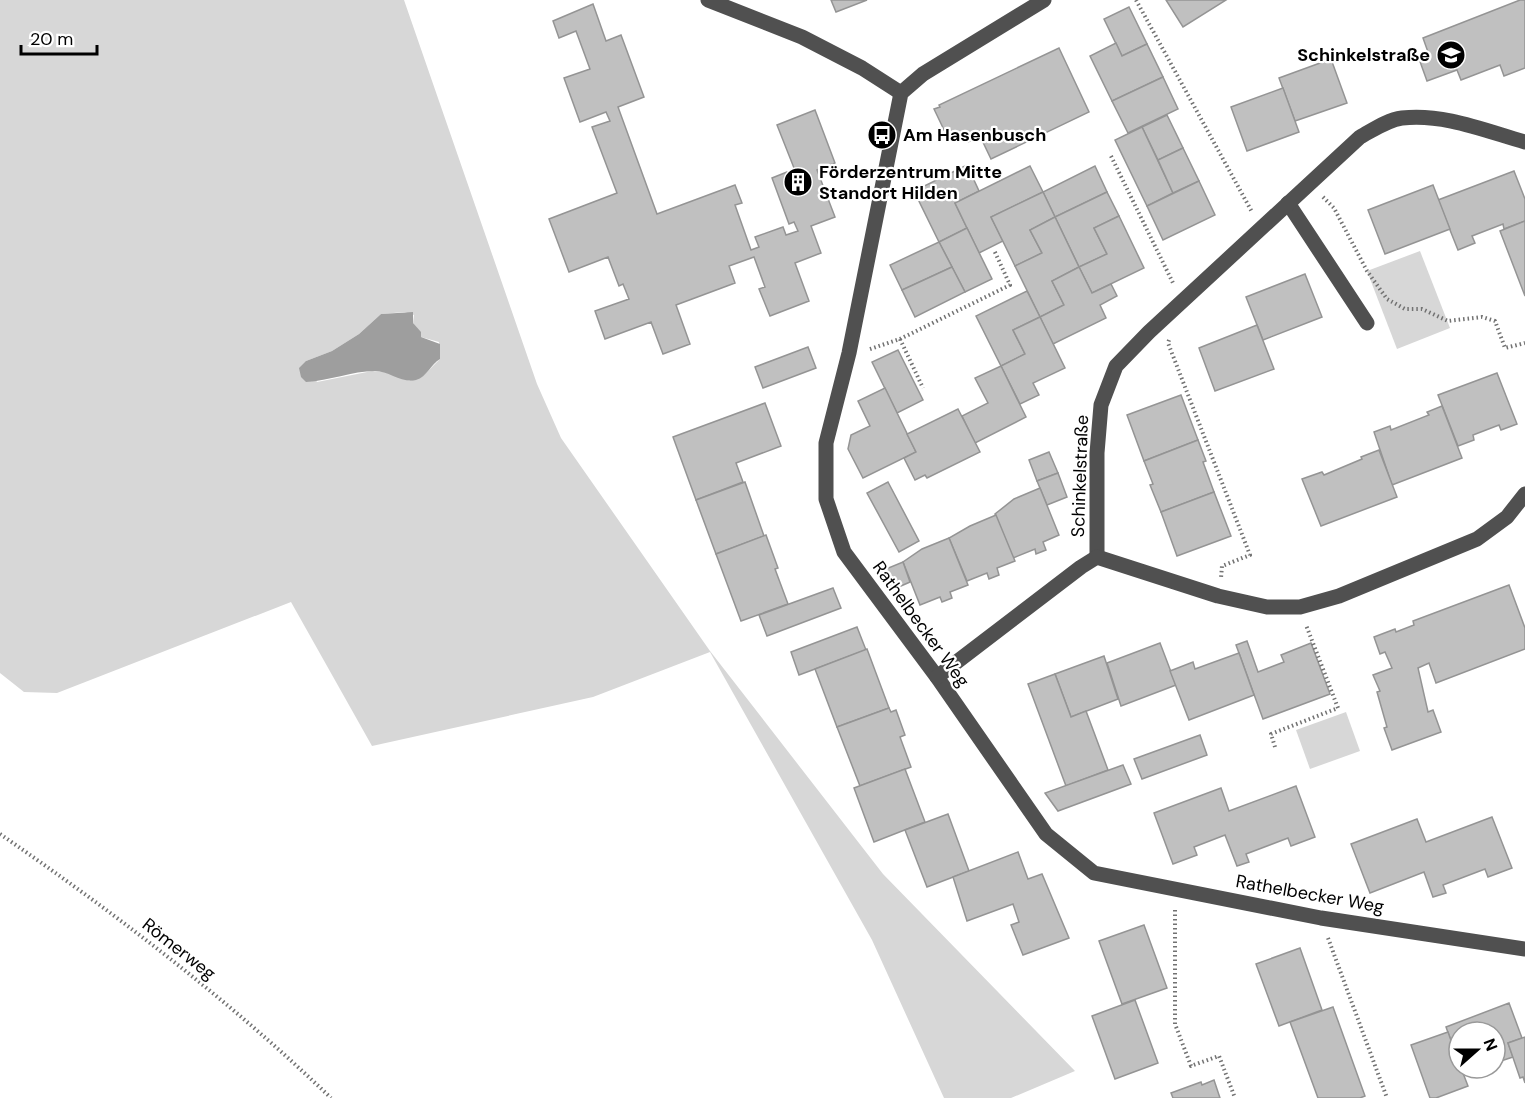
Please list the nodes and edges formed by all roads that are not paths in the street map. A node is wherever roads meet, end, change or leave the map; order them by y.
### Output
1 (708, 0) edge
2 (1044, 0) edge
3 (902, 93) junction
4 (1525, 142) edge
5 (1288, 203) junction
6 (1367, 324) dead end
7 (1525, 494) edge
8 (1097, 557) junction
9 (937, 677) junction
10 (1525, 949) edge

1 - 3 street
2 - 3 street
3 - 9 street, Rathelbecker Weg
4 - 5 street, Schinkelstraße
5 - 6 street
5 - 8 street, Schinkelstraße
7 - 8 street, Schinkelstraße
8 - 9 street, Schinkelstraße
9 - 10 street, Rathelbecker Weg

